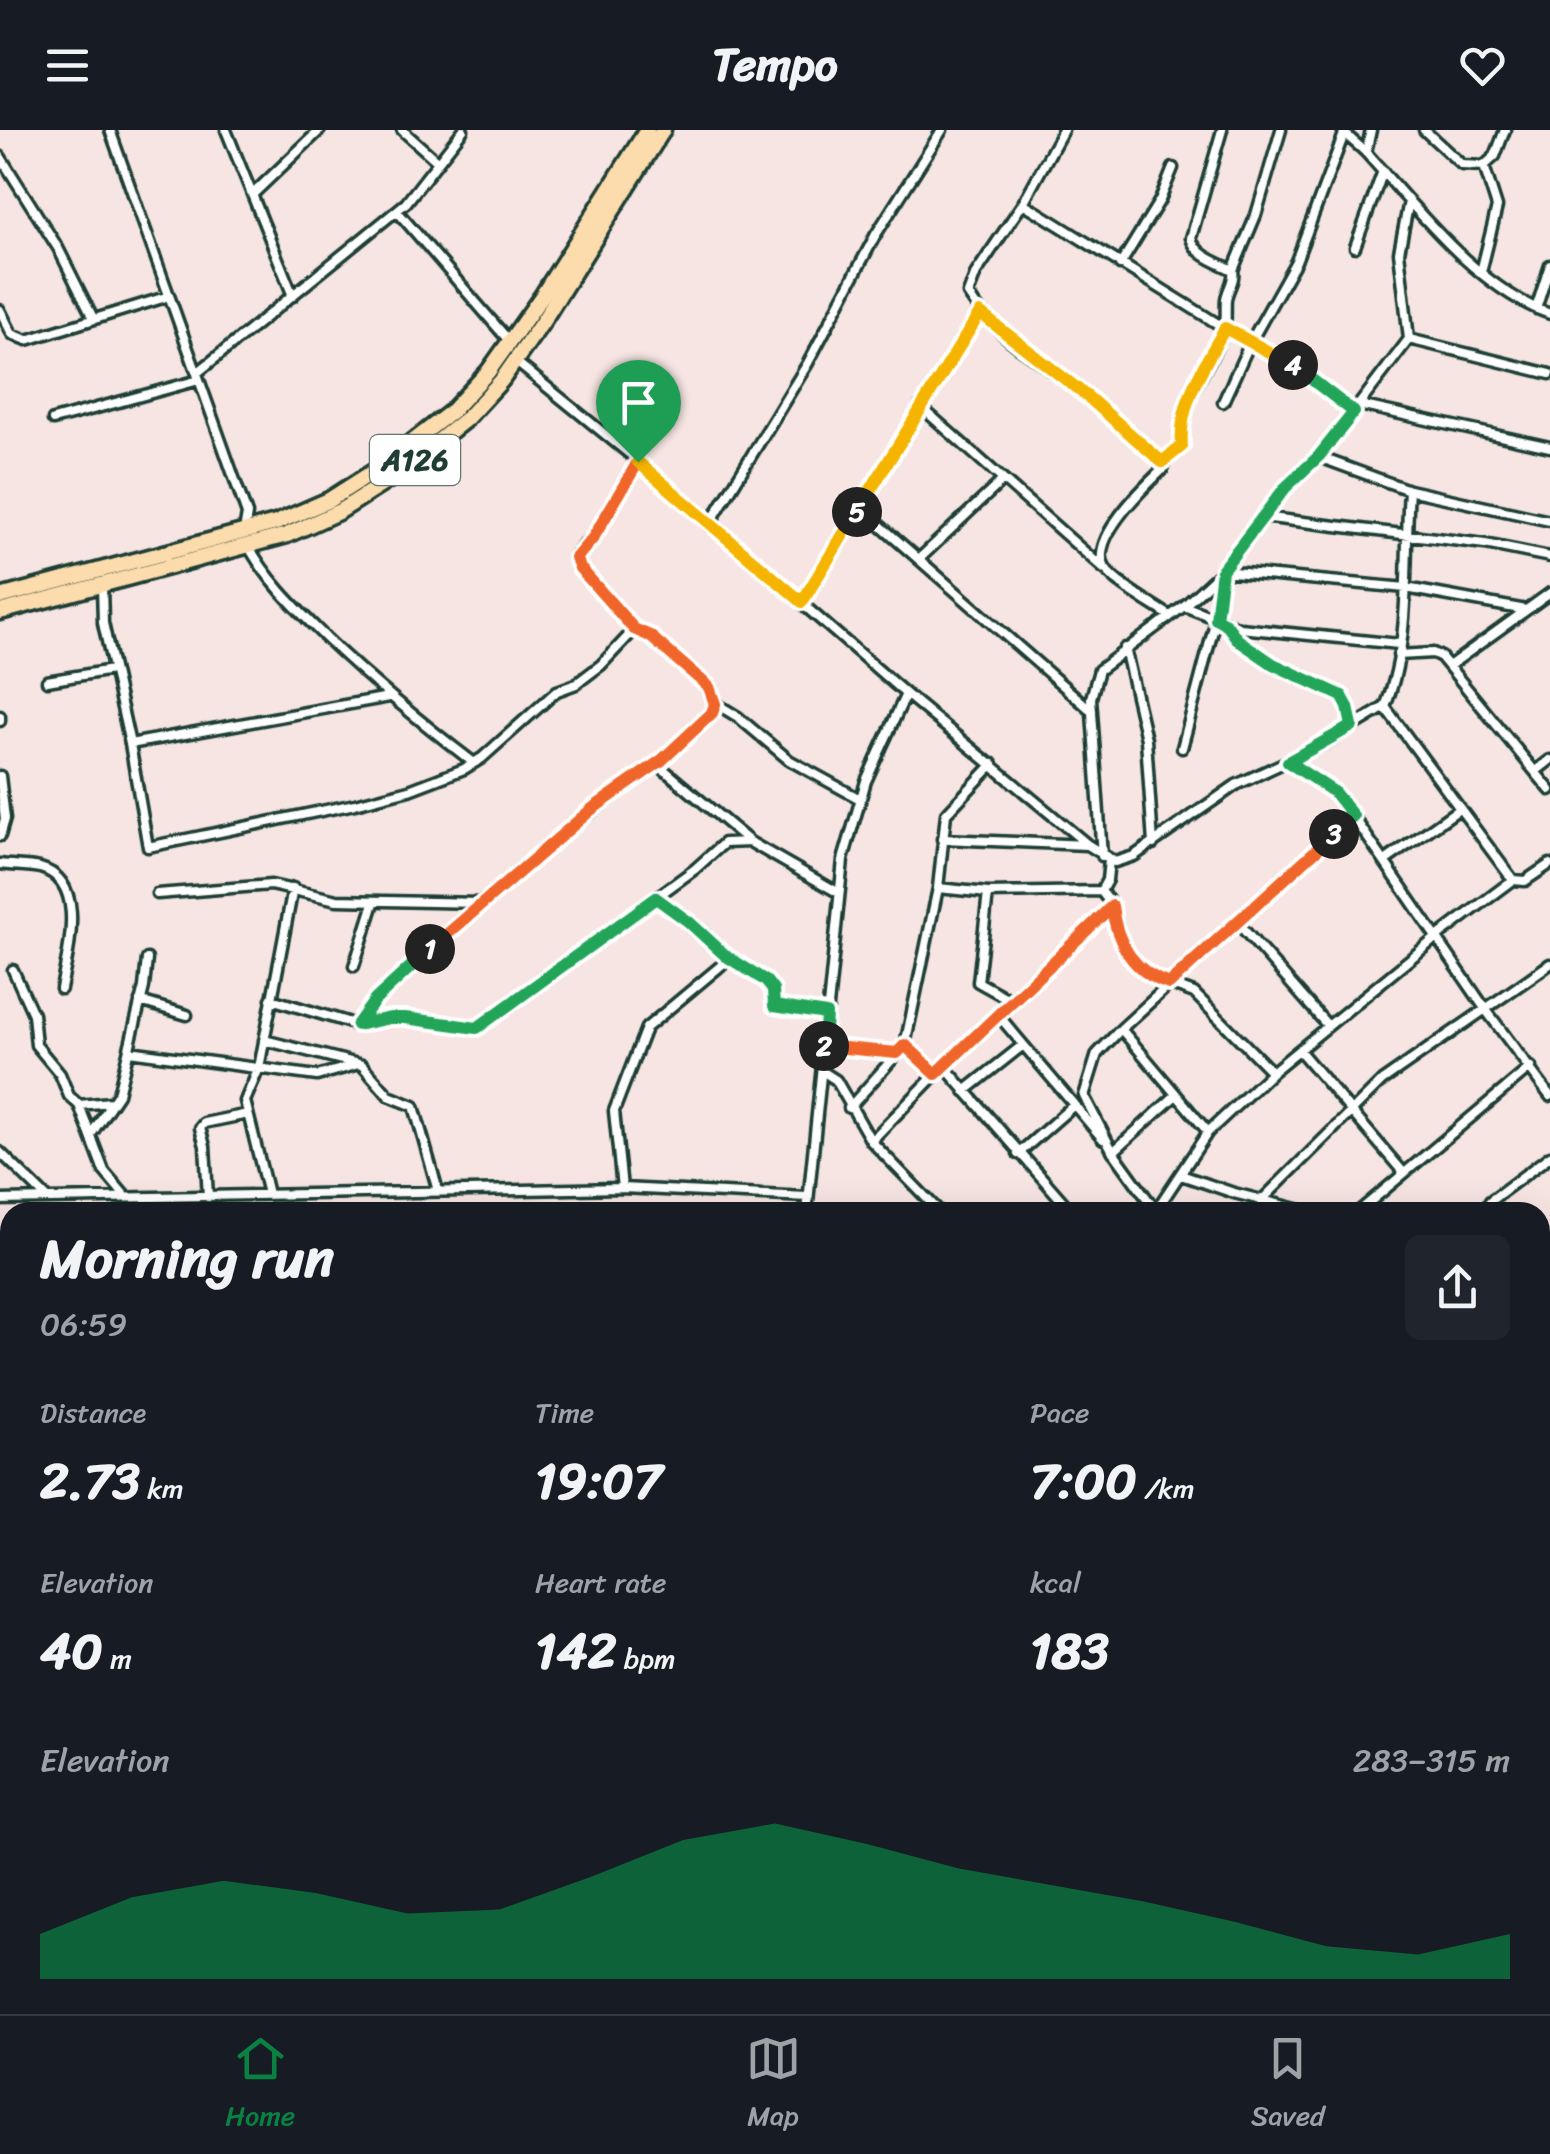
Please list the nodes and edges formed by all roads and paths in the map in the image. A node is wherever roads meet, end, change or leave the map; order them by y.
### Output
1 (110, 130) edge
2 (226, 130) edge
3 (320, 130) edge
4 (402, 130) edge
5 (464, 130) edge
6 (647, 130) edge
7 (663, 130) edge
8 (942, 130) edge
9 (1063, 130) edge
10 (1222, 130) edge
11 (1280, 130) edge
12 (1371, 130) edge
13 (1424, 130) edge
14 (1438, 130) edge
15 (1505, 130) edge
16 (1344, 132) edge
17 (1434, 140) junction
18 (1366, 152) junction
19 (0, 156) edge
20 (438, 162) junction
21 (1484, 166) junction
22 (1173, 168) dead end
23 (1383, 171) junction
24 (253, 194) junction
25 (1409, 201) junction
26 (1023, 203) junction
27 (397, 211) junction
28 (1355, 247) dead end
29 (1120, 265) junction
30 (1550, 265) edge
31 (1233, 270) junction
32 (1481, 272) junction
33 (170, 296) junction
34 (293, 296) junction
35 (1536, 309) junction
36 (0, 310) edge
37 (980, 313) junction
38 (1550, 314) edge
39 (94, 318) junction
40 (1225, 328) junction
41 (1409, 339) junction
42 (510, 342) junction
43 (1250, 343) junction
44 (516, 361) junction
45 (1550, 374) edge
46 (198, 376) junction
47 (1223, 402) dead end
48 (920, 406) junction
49 (1357, 408) junction
50 (53, 420) dead end
51 (1550, 446) edge
52 (1319, 456) junction
53 (638, 462) junction
54 (1162, 462) junction
55 (1003, 480) junction
56 (1410, 490) junction
57 (860, 507) junction
58 (247, 514) junction
59 (1262, 517) junction
60 (1550, 521) edge
61 (709, 525) junction
62 (1406, 533) junction
63 (266, 534) junction
64 (246, 539) junction
65 (1550, 557) edge
66 (918, 559) junction
67 (1106, 570) junction
68 (1222, 570) junction
69 (102, 585) junction
70 (1406, 588) junction
71 (1550, 593) edge
72 (17, 599) edge
73 (802, 602) junction
74 (1184, 606) junction
75 (1526, 610) junction
76 (0, 612) edge
77 (1170, 616) junction
78 (1216, 619) junction
79 (1226, 624) junction
80 (634, 629) junction
81 (1399, 644) junction
82 (1125, 648) junction
83 (1398, 655) junction
84 (1449, 666) junction
85 (112, 670) junction
86 (47, 681) dead end
87 (906, 694) junction
88 (388, 697) junction
89 (715, 704) junction
90 (1385, 707) junction
91 (1092, 711) junction
92 (1352, 726) junction
93 (130, 744) junction
94 (1182, 748) dead end
95 (662, 760) junction
96 (1550, 760) edge
97 (1288, 762) junction
98 (474, 763) junction
99 (994, 764) junction
100 (1536, 772) junction
101 (0, 776) edge
102 (1550, 790) edge
103 (860, 800) junction
104 (1459, 809) junction
105 (1353, 816) junction
106 (0, 836) edge
107 (942, 839) junction
108 (750, 842) junction
109 (1153, 844) junction
110 (1088, 845) junction
111 (1106, 858) junction
112 (1385, 861) junction
113 (0, 864) edge
114 (1550, 864) edge
115 (1512, 880) junction
116 (294, 888) junction
117 (938, 888) junction
118 (1101, 891) junction
119 (839, 892) junction
120 (988, 893) junction
121 (157, 894) dead end
122 (656, 898) junction
123 (480, 902) junction
124 (374, 903) junction
125 (1112, 906) junction
126 (1237, 922) junction
127 (1438, 937) junction
128 (730, 958) junction
129 (147, 959) dead end
130 (1550, 964) edge
131 (354, 966) dead end
132 (13, 970) dead end
133 (1169, 984) junction
134 (61, 989) dead end
135 (271, 999) junction
136 (1012, 1001) junction
137 (140, 1002) junction
138 (1486, 1010) junction
139 (364, 1013) junction
140 (826, 1014) junction
141 (187, 1015) dead end
142 (999, 1016) junction
143 (373, 1021) junction
144 (357, 1025) junction
145 (1328, 1026) junction
146 (1121, 1029) junction
147 (264, 1040) junction
148 (905, 1045) junction
149 (1023, 1045) junction
150 (824, 1047) junction
151 (129, 1050) junction
152 (1299, 1050) junction
153 (897, 1053) junction
154 (356, 1065) junction
155 (944, 1066) junction
156 (1531, 1067) junction
157 (259, 1068) junction
158 (822, 1071) junction
159 (1272, 1072) junction
160 (936, 1074) junction
161 (966, 1090) junction
162 (1176, 1095) junction
163 (1550, 1096) edge
164 (111, 1102) junction
165 (79, 1105) junction
166 (1074, 1105) junction
167 (849, 1108) junction
168 (1352, 1110) junction
169 (248, 1114) junction
170 (1208, 1132) junction
171 (92, 1133) junction
172 (871, 1141) junction
173 (0, 1152) edge
174 (1113, 1152) junction
175 (1018, 1154) junction
176 (1550, 1156) edge
177 (1403, 1172) junction
178 (1181, 1175) junction
179 (622, 1188) junction
180 (438, 1191) junction
181 (268, 1194) junction
182 (126, 1197) junction
183 (208, 1197) junction
184 (807, 1197) junction
185 (47, 1198) junction
186 (0, 1200) edge
187 (1261, 1201) junction
188 (807, 1202) edge
189 (928, 1202) edge
190 (1063, 1202) edge
191 (1149, 1202) edge
192 (1163, 1202) edge
193 (1265, 1202) edge
194 (1369, 1202) edge
195 (1490, 1202) edge

1 - 33 street
2 - 24 street
3 - 24 street
4 - 20 street
5 - 20 street
6 - 42 highway, A126
7 - 44 highway, A126
8 - 61 street
9 - 26 street
10 - 31 street
11 - 31 street
12 - 18 street
13 - 17 street
14 - 17 street
15 - 21 street
16 - 18 street
16 - 43 street
17 - 21 street
18 - 23 street
19 - 39 street
20 - 27 street
21 - 32 street
22 - 29 street
23 - 25 street
23 - 28 street
24 - 34 street
25 - 32 street
25 - 41 street
26 - 29 street
26 - 37 street
27 - 34 street
27 - 42 street
29 - 40 street
30 - 35 street
31 - 40 street
32 - 35 street
33 - 39 street
33 - 46 street
34 - 46 street
35 - 38 street
36 - 39 street
37 - 48 street
37 - 54 street
40 - 43 street
40 - 54 street
41 - 45 street
41 - 49 street
42 - 63 highway, A126
43 - 47 street
43 - 49 street
44 - 53 street
44 - 63 highway, A126
46 - 50 street
46 - 58 street
48 - 55 street
48 - 57 street
49 - 51 street
49 - 52 street
52 - 56 street
52 - 59 street
53 - 61 street
53 - 80 street
54 - 67 street
55 - 66 street
55 - 67 street
56 - 60 street
56 - 62 street
57 - 66 street
57 - 73 street
58 - 63 street
58 - 64 street
59 - 62 street
59 - 68 street
61 - 73 street
62 - 65 street
62 - 70 street
63 - 64 highway, A126
64 - 69 highway, A126
64 - 72 highway, A126
64 - 88 street
66 - 91 street
67 - 77 street
68 - 70 street
68 - 74 street
68 - 78 street
69 - 72 highway, A126
69 - 85 street
70 - 75 street
70 - 81 street
71 - 75 street
72 - 76 highway, A126
73 - 87 street
74 - 77 street
74 - 78 street
75 - 84 street
77 - 82 street
78 - 79 street
78 - 94 street
79 - 81 street
79 - 92 street
80 - 89 street
80 - 98 street
81 - 83 street
82 - 91 street
82 - 109 street
83 - 84 street
83 - 90 street
84 - 100 street
85 - 86 street
85 - 93 street
87 - 99 street
87 - 103 street
88 - 93 street
88 - 98 street
89 - 95 street
89 - 103 street
90 - 92 street
90 - 104 street
91 - 111 street
92 - 97 street
93 - 98 street
95 - 108 street
95 - 123 street
96 - 100 street
97 - 105 street
97 - 109 street
99 - 107 street
99 - 110 street
100 - 102 street
101 - 106 street
103 - 119 street
104 - 112 street
104 - 115 street
105 - 112 street
105 - 126 street
107 - 110 street
107 - 117 street
108 - 119 street
108 - 122 street
109 - 111 street
110 - 111 street
111 - 118 street
112 - 127 street
113 - 134 street
114 - 115 street
115 - 127 street
116 - 121 street
116 - 124 street
116 - 135 street
117 - 120 street
117 - 148 street
118 - 120 street
118 - 125 street
119 - 140 street
120 - 136 street
122 - 128 street
122 - 143 street
123 - 124 street
123 - 139 street
124 - 131 street
125 - 133 street
125 - 136 street
126 - 133 street
126 - 145 street
127 - 138 street
127 - 145 street
128 - 140 street
128 - 179 street
129 - 137 street
130 - 138 street
132 - 165 street
133 - 146 street
133 - 159 street
135 - 144 street
135 - 147 street
136 - 142 street
137 - 141 street
137 - 151 street
138 - 156 street
138 - 168 street
139 - 143 street
139 - 144 street
140 - 150 street
142 - 149 street
142 - 155 street
143 - 144 street
145 - 152 street
146 - 162 street
146 - 174 street
147 - 154 street
147 - 157 street
148 - 153 street
148 - 160 street
149 - 161 street
149 - 166 street
150 - 153 street
150 - 158 street
151 - 157 street
151 - 164 street
152 - 159 street
152 - 168 street
153 - 167 street
154 - 157 street
154 - 180 street
155 - 160 street
155 - 161 street
156 - 163 street
156 - 177 street
157 - 169 street
158 - 167 street
158 - 184 street
159 - 170 street
160 - 172 street
161 - 175 street
162 - 170 street
162 - 174 street
164 - 165 street
164 - 171 street
165 - 171 street
166 - 174 street
166 - 175 street
167 - 172 street
168 - 177 street
168 - 187 street
169 - 181 street
169 - 183 street
170 - 178 street
171 - 182 street
172 - 189 street
173 - 185 street
174 - 191 street
175 - 190 street
176 - 195 street
177 - 194 street
178 - 187 street
178 - 192 street
179 - 180 street
179 - 184 street
180 - 181 street
181 - 183 street
182 - 183 street
182 - 185 street
184 - 188 street
185 - 186 street
187 - 193 street

